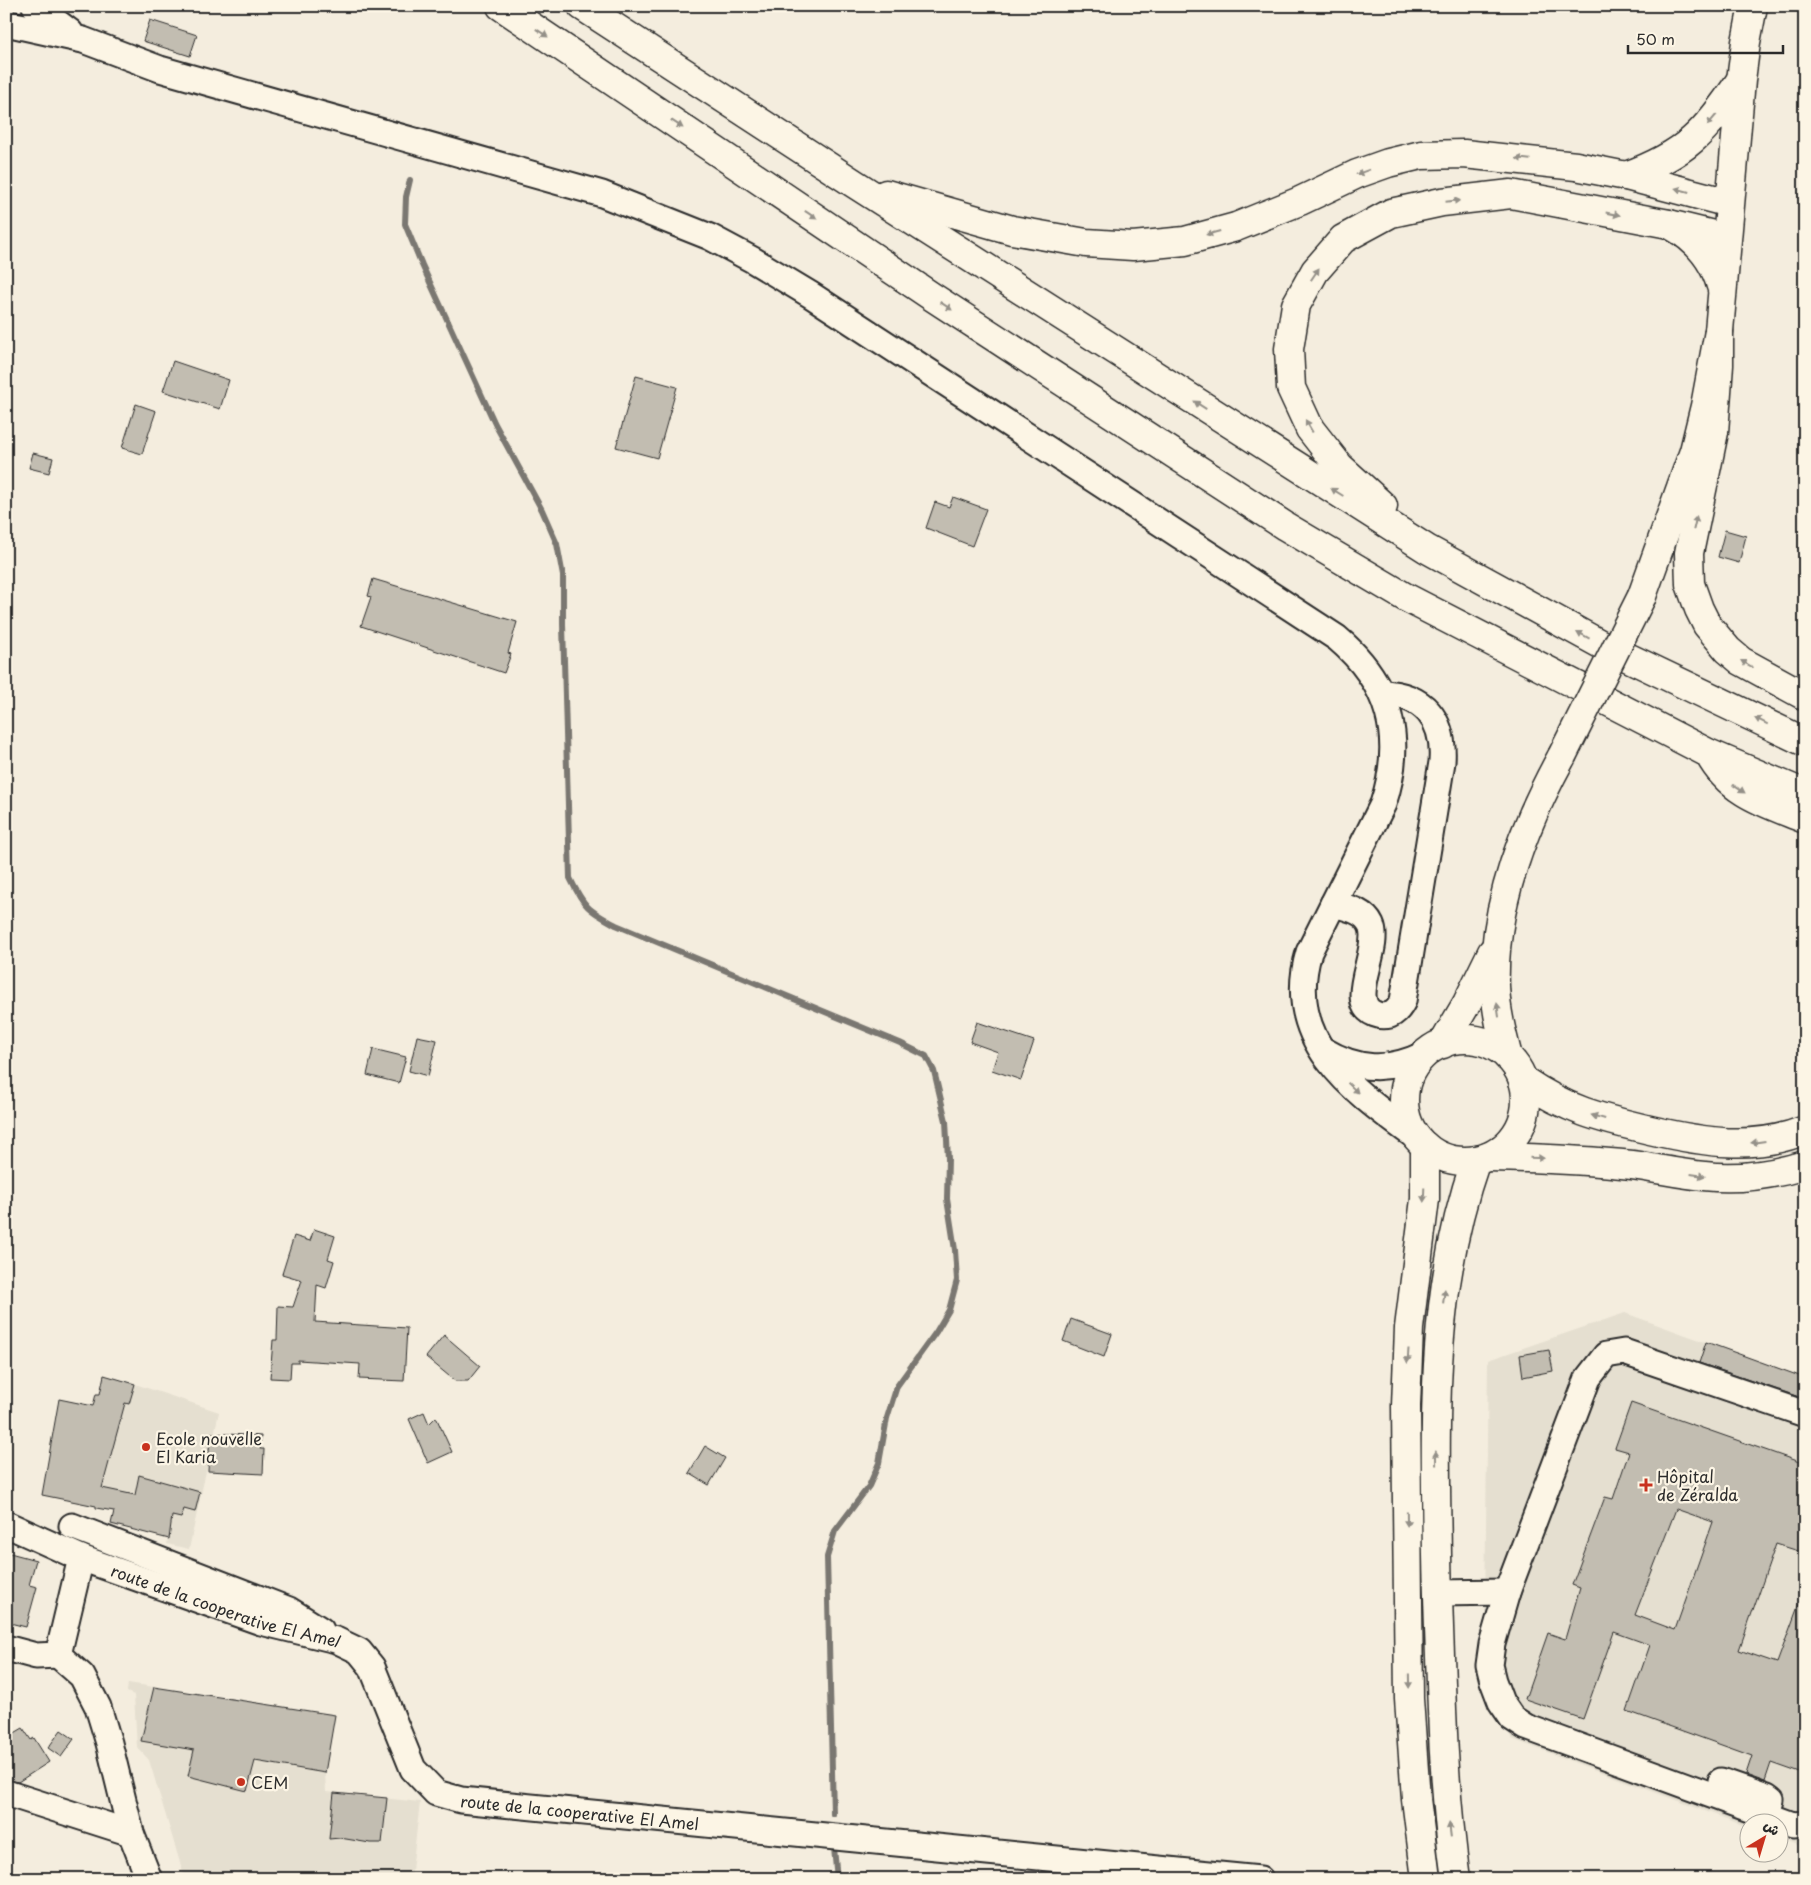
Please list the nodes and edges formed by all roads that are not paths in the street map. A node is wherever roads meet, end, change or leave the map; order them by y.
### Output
1 (35, 6) edge
2 (501, 6) edge
3 (582, 6) edge
4 (1753, 6) edge
5 (6, 23) edge
6 (83, 40) junction
7 (1741, 80) junction
8 (1626, 176) junction
9 (855, 184) junction
10 (1729, 203) junction
11 (1669, 224) junction
12 (1726, 238) junction
13 (1722, 289) junction
14 (1718, 331) junction
15 (1427, 549) junction
16 (1381, 693) junction
17 (1805, 696) edge
18 (1805, 742) edge
19 (1708, 753) junction
20 (1805, 794) edge
21 (1805, 819) edge
22 (1333, 904) junction
23 (1497, 939) junction
24 (1434, 1049) junction
25 (1322, 1050) junction
26 (1508, 1057) junction
27 (1522, 1080) junction
28 (1805, 1130) edge
29 (1422, 1143) junction
30 (1482, 1159) junction
31 (1805, 1165) edge
32 (1805, 1414) edge
33 (6, 1524) edge
34 (72, 1526) dead end
35 (81, 1558) junction
36 (1507, 1592) junction
37 (1437, 1593) junction
38 (336, 1640) junction
39 (6, 1648) edge
40 (58, 1655) junction
41 (6, 1793) edge
42 (1805, 1824) edge
43 (131, 1833) junction
44 (1425, 1878) edge
45 (149, 1879) edge
46 (1260, 1879) edge
47 (1456, 1879) edge

1 - 6 street
2 -> 19 main road
3 - 9 main road
4 - 7 main road
5 - 6 street
6 - 16 street
7 -> 8 main road
7 - 10 main road
8 -> 9 main road
10 -> 8 main road
15 -> 9 main road
10 - 12 main road
11 - 12 main road
11 - 13 main road
15 -> 11 main road
12 - 13 main road
13 - 14 main road
17 -> 14 main road
14 - 23 main road, bridge
18 -> 15 main road
16 - 22 street
16 - 22 street
19 - 20 main road
19 -> 21 main road
22 - 25 street
23 - 24 main road
26 -> 23 main road
24 - 25 street
24 - 26 main road
24 - 29 main road
25 -> 29 street
26 - 27 main road
28 -> 27 main road
27 - 30 main road
29 - 30 main road
29 -> 44 main road
30 -> 31 main road
37 -> 30 main road
32 - 36 street
33 - 35 street, route de la cooperative El Amel
34 - 38 street
35 - 38 street, route de la cooperative El Amel
35 - 40 street
36 - 37 street
36 - 42 street
47 -> 37 main road
38 - 46 street, route de la cooperative El Amel
39 - 40 street
40 - 43 street
41 - 43 street
43 - 45 street

